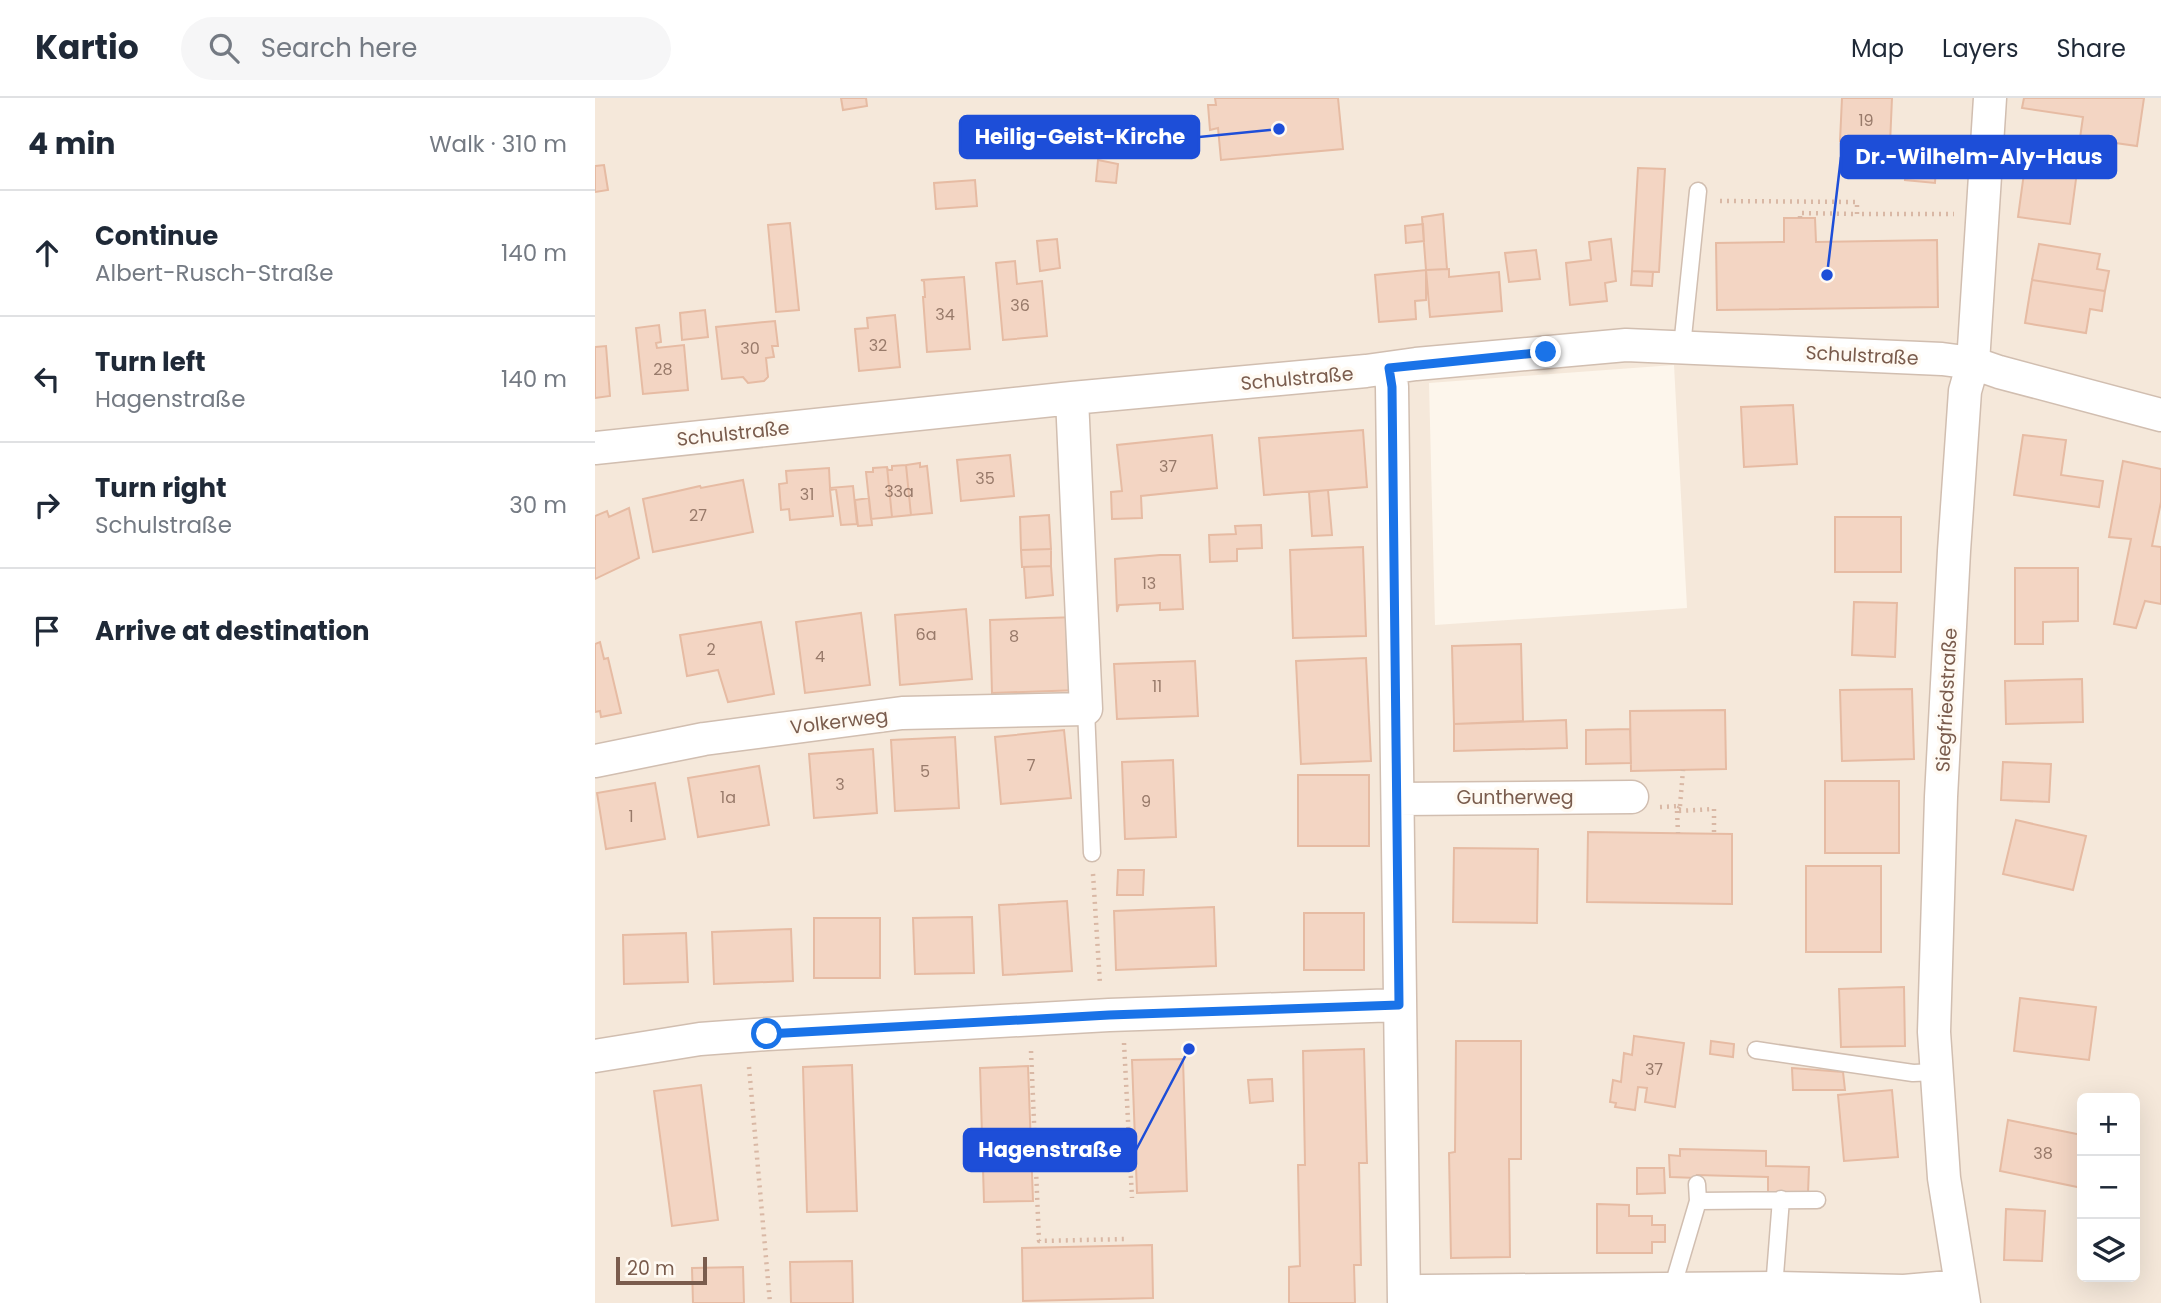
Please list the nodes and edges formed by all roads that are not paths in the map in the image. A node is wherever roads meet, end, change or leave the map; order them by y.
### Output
1 (1990, 98) edge
2 (1698, 196) road end
3 (1682, 347) junction
4 (1973, 363) junction
5 (1389, 368) junction
6 (1072, 398) junction
7 (2161, 415) edge
8 (595, 448) edge
9 (1086, 709) junction
10 (595, 761) edge
11 (1398, 799) junction
12 (1644, 802) road end
13 (1091, 853) road end
14 (1399, 1005) junction
15 (1756, 1051) dead end
16 (595, 1054) edge
17 (1936, 1072) junction
18 (1781, 1199) junction
19 (1817, 1200) dead end
20 (1775, 1288) junction
21 (1672, 1289) junction
22 (1962, 1295) edge
23 (1404, 1298) edge

1 - 4 street, Siegfriedstraße
2 - 3 lane
3 - 4 street, Schulstraße
3 - 5 street, Schulstraße
4 - 7 street, Schulstraße
4 - 17 street, Siegfriedstraße
5 - 6 street, Schulstraße
5 - 11 street
6 - 8 street, Schulstraße
6 - 9 street
9 - 10 street, Volkerweg
9 - 13 lane
11 - 12 street, Guntherweg
11 - 14 street
14 - 16 street
14 - 23 street
15 - 17 lane
17 - 22 street, Siegfriedstraße
18 - 19 lane
18 - 20 lane
18 - 21 lane
20 - 21 street
20 - 22 street
21 - 23 street

